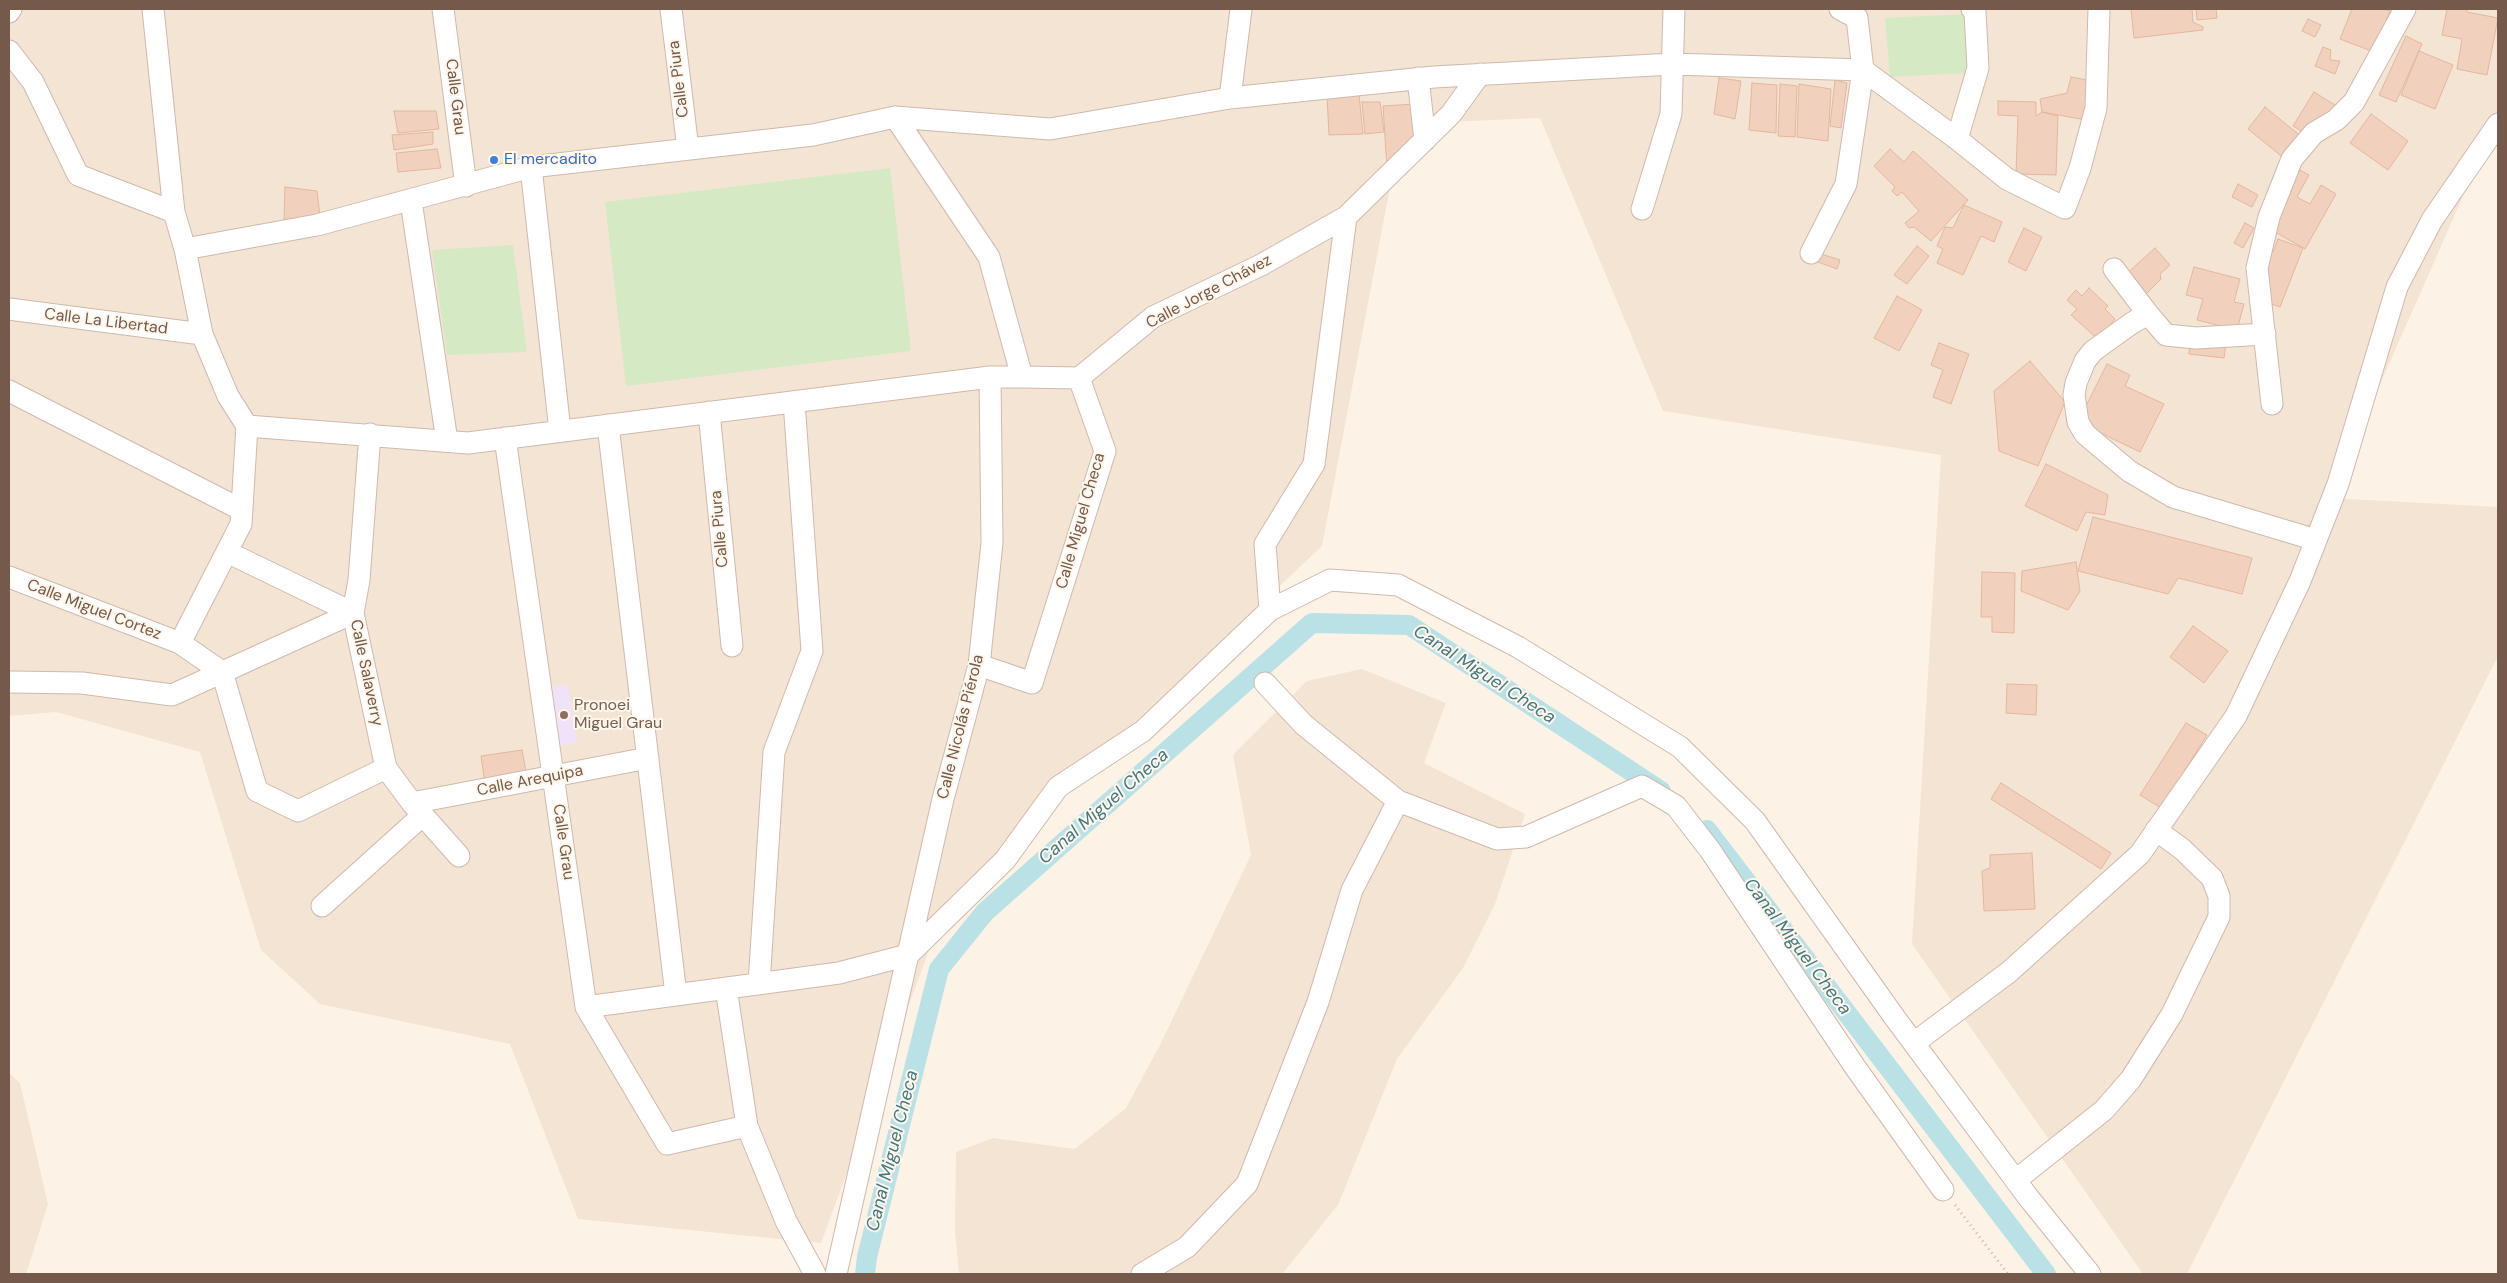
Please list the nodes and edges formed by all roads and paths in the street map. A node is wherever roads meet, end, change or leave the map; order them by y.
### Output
1 (11, 9) edge
2 (153, 9) edge
3 (443, 9) edge
4 (671, 9) edge
5 (1241, 9) edge
6 (1674, 9) edge
7 (1972, 9) edge
8 (2099, 9) edge
9 (2405, 9) edge
10 (9, 12) edge
11 (1855, 12) edge
12 (9, 51) edge
13 (1673, 64) junction
14 (1863, 70) junction
15 (1480, 74) junction
16 (1426, 77) junction
17 (1230, 98) junction
18 (1451, 114) junction
19 (895, 117) junction
20 (2498, 124) edge
21 (1957, 139) junction
22 (1425, 140) junction
23 (688, 149) junction
24 (531, 167) junction
25 (466, 186) junction
26 (411, 201) junction
27 (1642, 209) dead end
28 (174, 212) junction
29 (1346, 218) junction
30 (185, 249) junction
31 (1811, 253) dead end
32 (2114, 269) dead end
33 (9, 309) edge
34 (2148, 314) junction
35 (202, 334) junction
36 (2264, 334) junction
37 (990, 376) junction
38 (1022, 377) junction
39 (1079, 378) junction
40 (9, 390) edge
41 (794, 402) junction
42 (2272, 404) dead end
43 (709, 412) junction
44 (608, 425) junction
45 (247, 426) junction
46 (560, 431) junction
47 (370, 434) junction
48 (505, 438) junction
49 (447, 441) junction
50 (242, 510) junction
51 (2316, 540) junction
52 (226, 552) junction
53 (9, 577) edge
54 (1270, 610) junction
55 (353, 613) junction
56 (180, 643) junction
57 (732, 646) dead end
58 (979, 665) junction
59 (222, 672) junction
60 (9, 682) edge
61 (1265, 683) dead end
62 (648, 758) junction
63 (386, 768) junction
64 (553, 776) junction
65 (1398, 801) junction
66 (417, 809) junction
67 (2156, 830) junction
68 (459, 856) dead end
69 (322, 906) dead end
70 (908, 955) junction
71 (759, 984) junction
72 (726, 988) junction
73 (676, 995) junction
74 (586, 1008) junction
75 (1914, 1043) junction
76 (747, 1126) junction
77 (2016, 1180) junction
78 (1944, 1190) joint
79 (815, 1274) edge
80 (836, 1274) edge
81 (1142, 1274) edge
82 (2008, 1274) edge
83 (2090, 1274) edge

1 - 10 street
2 - 28 street
3 - 25 street, Calle Grau
4 - 23 street, Calle Piura
5 - 17 street
6 - 13 street
7 - 21 street
8 - 21 street
9 - 36 street
11 - 14 street
12 - 28 street
13 - 14 street
13 - 15 street
13 - 27 street
14 - 21 street
14 - 31 street
15 - 16 street
15 - 18 street, Calle Jorge Chávez
16 - 17 street
16 - 18 street
16 - 22 street
17 - 19 street
18 - 22 street, Calle Jorge Chávez
19 - 23 street
19 - 38 street
20 - 51 street
22 - 29 street, Calle Jorge Chávez
23 - 24 street
24 - 25 street
24 - 46 street
25 - 26 street
26 - 30 street
26 - 49 street
28 - 30 street
29 - 39 street, Calle Jorge Chávez
29 - 54 street
30 - 35 street
32 - 34 street
33 - 35 street, Calle La Libertad
34 - 36 street
34 - 51 street
35 - 45 street
36 - 42 street
37 - 38 street
37 - 41 street
37 - 58 street, Calle Nicolás Piérola
38 - 39 street
39 - 58 street, Calle Miguel Checa
40 - 50 street
41 - 43 street
41 - 71 street
43 - 44 street
43 - 57 street, Calle Piura
44 - 46 street
44 - 62 street
45 - 47 street
45 - 50 street
46 - 48 street
47 - 49 street
47 - 55 street, Calle Salaverry
48 - 49 street
48 - 64 street, Calle Grau
50 - 52 street
51 - 67 street
52 - 55 street
52 - 56 street
53 - 56 street, Calle Miguel Cortez
54 - 70 street
54 - 75 street
55 - 59 street
55 - 63 street, Calle Salaverry
56 - 59 street, Calle Miguel Cortez
58 - 70 street, Calle Nicolás Piérola
59 - 60 street
59 - 63 street
61 - 65 street
62 - 64 street, Calle Arequipa
62 - 73 street
63 - 66 street, Calle Salaverry
64 - 66 street, Calle Arequipa
64 - 74 street, Calle Grau
65 - 78 street
65 - 81 street
66 - 68 street, Calle Salaverry
66 - 69 street
67 - 75 street
67 - 77 street
70 - 71 street
70 - 80 street, Calle Nicolás Piérola
71 - 72 street
72 - 73 street
72 - 76 street
73 - 74 street
74 - 76 street, Calle Grau
75 - 77 street
76 - 79 street
77 - 83 street
78 - 82 path

